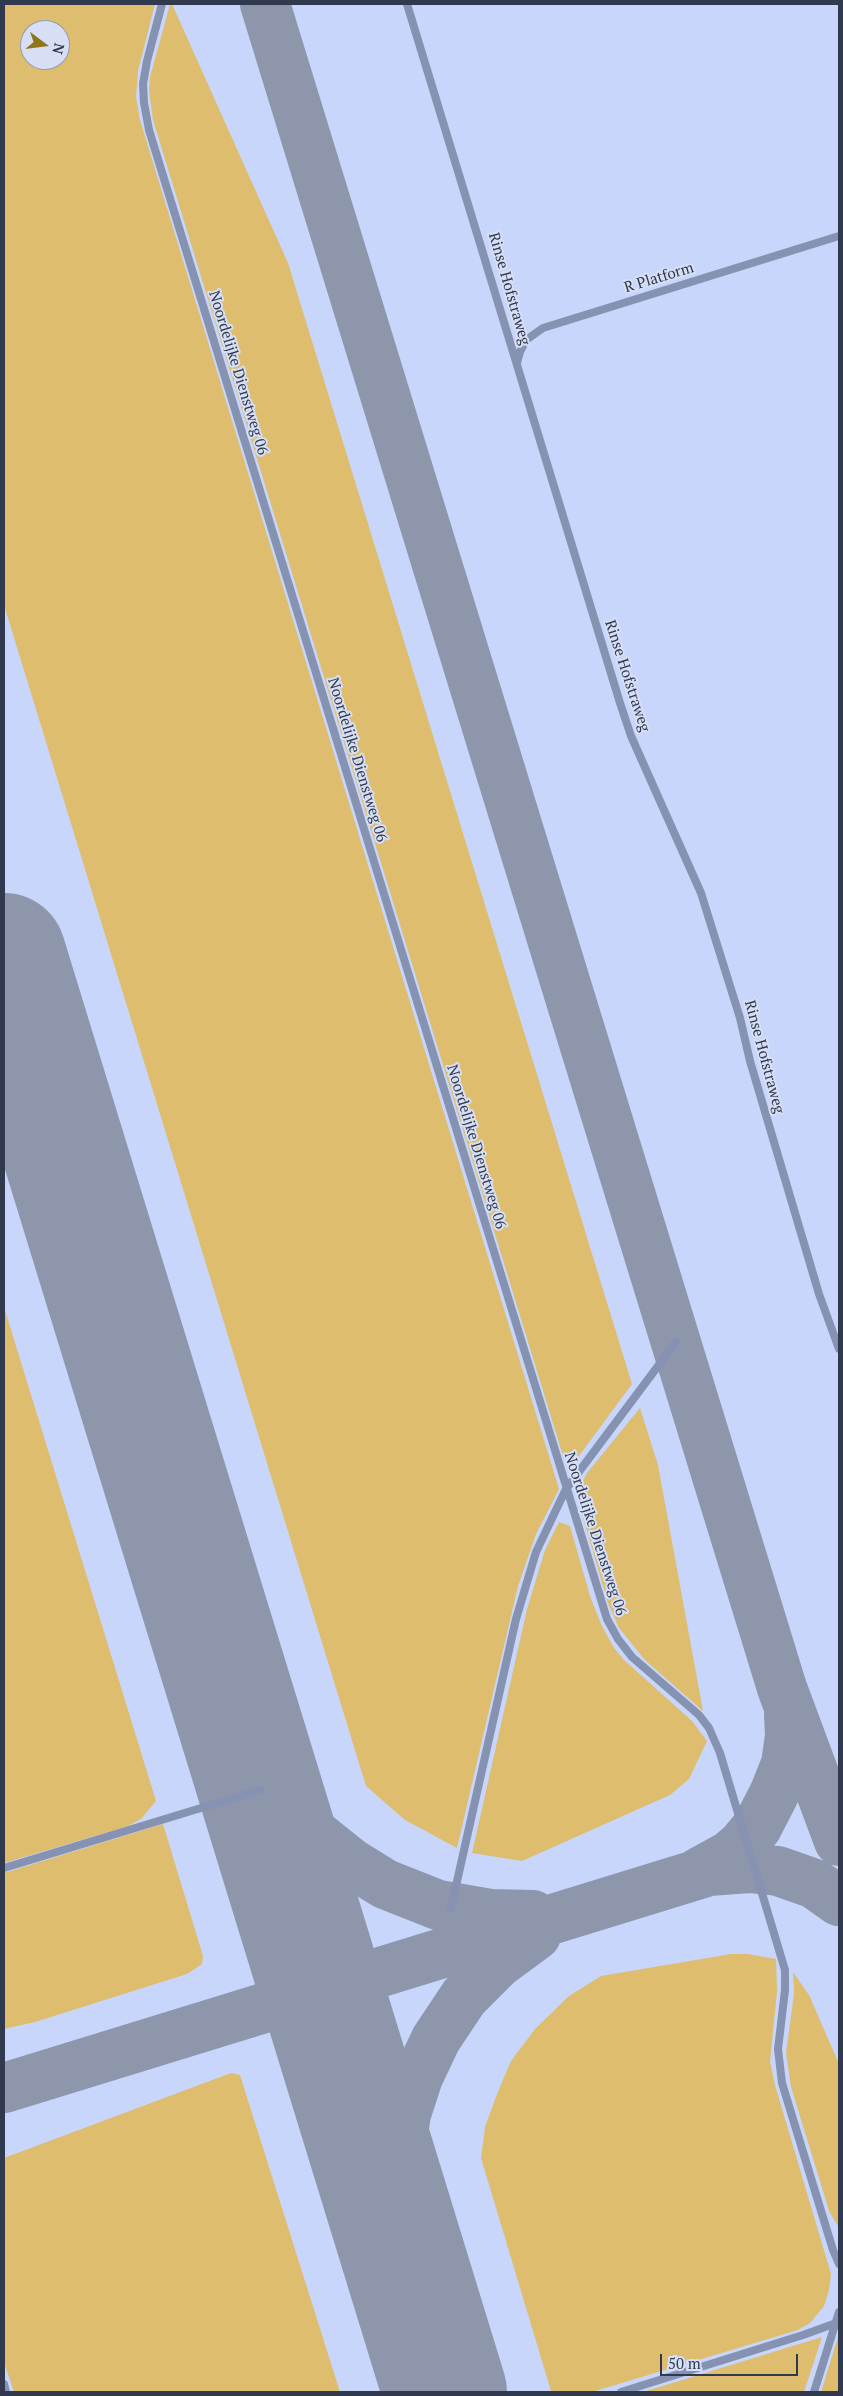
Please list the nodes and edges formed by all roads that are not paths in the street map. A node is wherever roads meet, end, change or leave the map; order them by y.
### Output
1 (162, 4) edge
2 (406, 4) edge
3 (839, 236) edge
4 (520, 375) junction
5 (676, 1342) dead end
6 (839, 1349) edge
7 (566, 1489) junction
8 (260, 1790) dead end
9 (4, 1868) edge
10 (451, 1908) dead end
11 (839, 2264) edge
12 (839, 2312) edge
13 (838, 2322) edge
14 (4, 2384) edge
15 (6, 2392) edge
16 (621, 2392) edge
17 (814, 2392) edge

1 - 7 lane, Noordelijke Dienstweg 06
2 - 4 lane, Rinse Hofstraweg
3 - 4 lane, R Platform
4 - 6 lane, Rinse Hofstraweg
5 - 7 lane
7 - 10 lane
7 - 11 lane, Noordelijke Dienstweg 06
8 - 9 lane
12 - 13 lane
13 - 16 lane
13 - 17 lane
14 - 15 lane

